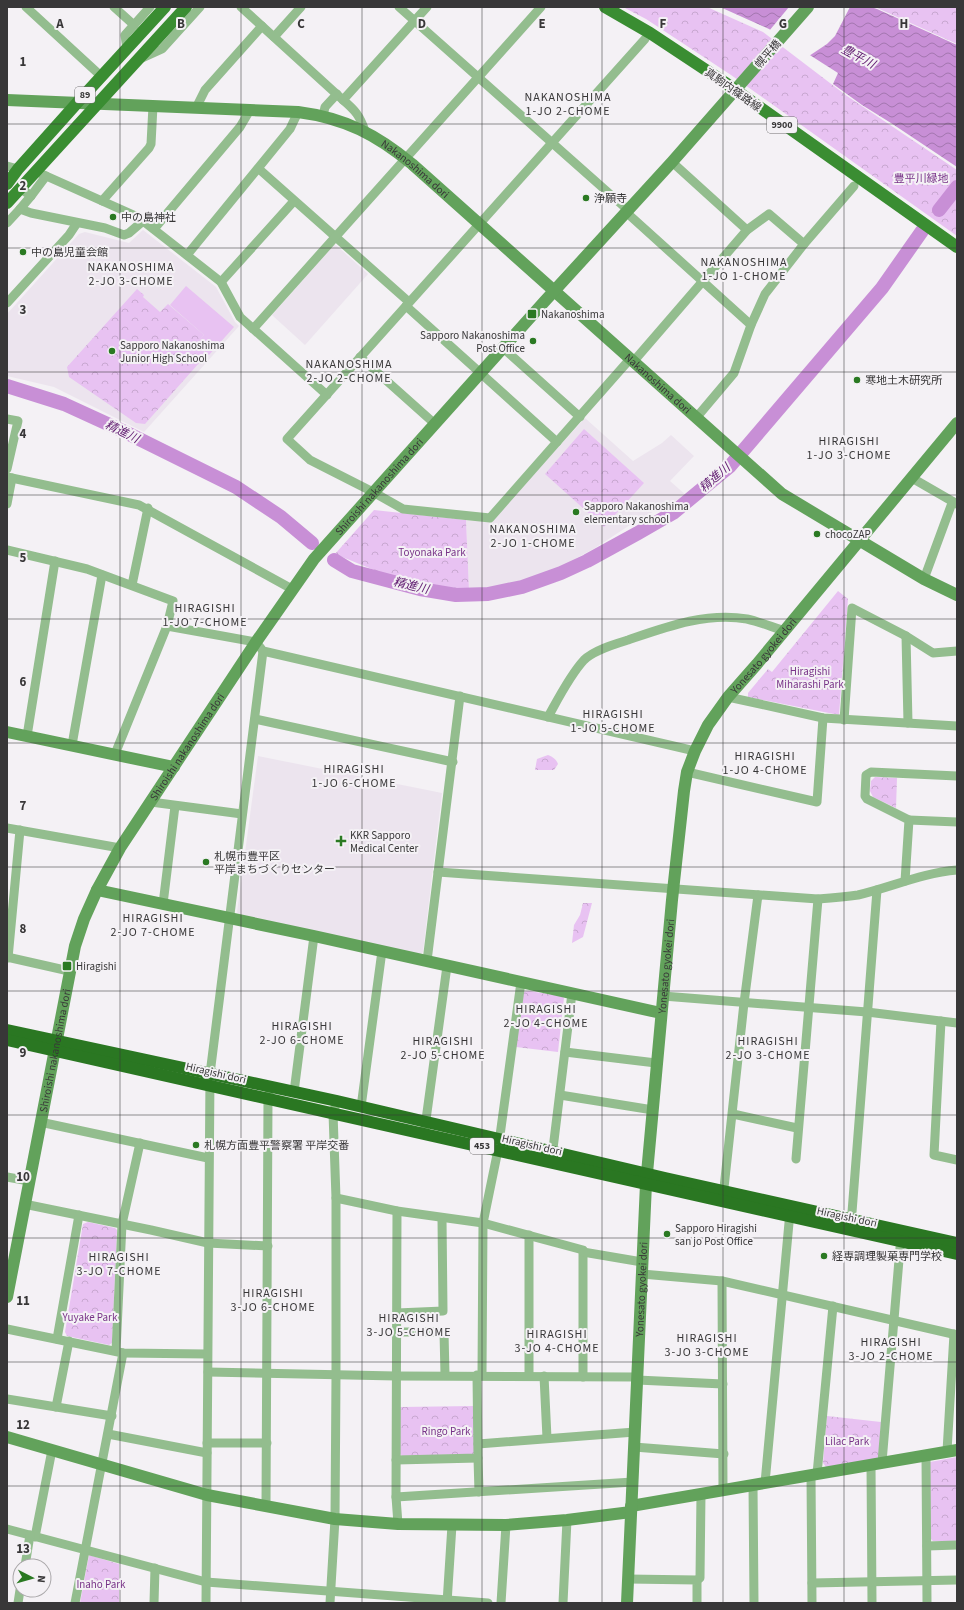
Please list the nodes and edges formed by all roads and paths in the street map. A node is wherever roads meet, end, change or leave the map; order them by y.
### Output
1 (26, 7) edge
2 (114, 7) edge
3 (150, 7) edge
4 (165, 7) edge
5 (186, 7) edge
6 (200, 7) edge
7 (241, 7) edge
8 (301, 7) edge
9 (399, 7) edge
10 (427, 7) edge
11 (541, 7) edge
12 (605, 7) edge
13 (808, 7) edge
14 (415, 20) junction
15 (134, 25) junction
16 (262, 26) junction
17 (274, 37) junction
18 (645, 39) dead end
19 (127, 48) junction
20 (137, 60) junction
21 (101, 76) junction
22 (479, 76) junction
23 (739, 87) junction
24 (340, 97) junction
25 (7, 100) edge
26 (77, 103) junction
27 (98, 104) junction
28 (153, 106) junction
29 (196, 108) junction
30 (250, 110) junction
31 (298, 112) junction
32 (323, 116) junction
33 (365, 131) junction
34 (552, 142) junction
35 (406, 159) junction
36 (672, 162) junction
37 (10, 168) edge
38 (259, 169) junction
39 (40, 174) junction
40 (7, 184) edge
41 (854, 186) dead end
42 (20, 188) junction
43 (31, 196) junction
44 (294, 200) junction
45 (102, 201) junction
46 (7, 203) edge
47 (20, 209) junction
48 (628, 212) junction
49 (144, 221) junction
50 (77, 222) junction
51 (7, 224) edge
52 (479, 224) junction
53 (154, 229) junction
54 (747, 230) junction
55 (336, 237) junction
56 (804, 244) junction
57 (957, 247) edge
58 (187, 256) junction
59 (703, 281) junction
60 (221, 282) junction
61 (555, 291) junction
62 (7, 303) edge
63 (407, 304) junction
64 (751, 324) junction
65 (253, 329) junction
66 (503, 348) junction
67 (360, 357) junction
68 (632, 360) junction
69 (481, 373) junction
70 (327, 394) junction
71 (580, 416) junction
72 (696, 418) junction
73 (7, 419) edge
74 (435, 424) junction
75 (955, 428) edge
76 (557, 442) junction
77 (7, 469) edge
78 (10, 477) edge
79 (912, 478) junction
80 (374, 492) junction
81 (7, 504) edge
82 (954, 504) edge
83 (148, 508) junction
84 (859, 540) junction
85 (7, 550) edge
86 (55, 561) junction
87 (102, 575) junction
88 (924, 579) junction
89 (132, 585) junction
90 (292, 589) junction
91 (957, 596) edge
92 (167, 626) junction
93 (785, 631) junction
94 (906, 636) junction
95 (260, 647) junction
96 (957, 651) edge
97 (460, 696) junction
98 (728, 697) junction
99 (548, 717) junction
100 (823, 718) junction
101 (255, 719) junction
102 (844, 720) junction
103 (908, 723) junction
104 (957, 726) edge
105 (7, 732) edge
106 (27, 736) junction
107 (72, 746) junction
108 (695, 751) junction
109 (115, 754) junction
110 (453, 762) junction
111 (174, 767) junction
112 (687, 772) junction
113 (957, 776) edge
114 (151, 802) junction
115 (175, 806) junction
116 (242, 814) junction
117 (908, 820) junction
118 (957, 822) edge
119 (7, 828) edge
120 (20, 830) junction
121 (120, 848) junction
122 (957, 870) edge
123 (438, 872) junction
124 (905, 880) junction
125 (673, 888) junction
126 (97, 890) junction
127 (877, 890) junction
128 (758, 894) junction
129 (818, 899) junction
130 (163, 904) junction
131 (230, 919) junction
132 (314, 936) junction
133 (382, 951) junction
134 (8, 957) edge
135 (427, 961) junction
136 (447, 966) junction
137 (69, 971) junction
138 (521, 982) junction
139 (572, 993) junction
140 (663, 996) junction
141 (744, 1003) junction
142 (810, 1008) junction
143 (867, 1012) junction
144 (661, 1013) junction
145 (941, 1021) junction
146 (957, 1023) edge
147 (7, 1030) edge
148 (7, 1040) edge
149 (55, 1045) junction
150 (565, 1052) junction
151 (656, 1063) junction
152 (210, 1080) junction
153 (294, 1092) junction
154 (269, 1093) junction
155 (560, 1095) junction
156 (335, 1107) junction
157 (361, 1107) junction
158 (653, 1110) junction
159 (733, 1114) junction
160 (40, 1122) junction
161 (424, 1127) junction
162 (798, 1128) junction
163 (140, 1143) junction
164 (499, 1145) junction
165 (552, 1157) junction
166 (208, 1158) junction
167 (796, 1159) dead end
168 (957, 1160) edge
169 (7, 1177) edge
170 (647, 1179) junction
171 (29, 1181) junction
172 (723, 1197) junction
173 (336, 1198) junction
174 (24, 1204) junction
175 (397, 1211) junction
176 (790, 1212) junction
177 (79, 1215) junction
178 (442, 1218) junction
179 (483, 1223) junction
180 (122, 1224) junction
181 (851, 1225) junction
182 (529, 1235) junction
183 (901, 1236) junction
184 (208, 1243) junction
185 (957, 1243) edge
186 (268, 1246) junction
187 (583, 1252) junction
188 (957, 1254) edge
189 (642, 1268) junction
190 (722, 1280) junction
191 (8, 1289) edge
192 (782, 1294) junction
193 (833, 1306) junction
194 (397, 1313) junction
195 (893, 1320) junction
196 (7, 1329) edge
197 (397, 1332) junction
198 (956, 1334) edge
199 (57, 1339) junction
200 (69, 1342) junction
201 (120, 1352) junction
202 (208, 1354) junction
203 (208, 1372) junction
204 (266, 1374) junction
205 (336, 1375) junction
206 (444, 1375) junction
207 (479, 1375) junction
208 (396, 1376) junction
209 (529, 1376) junction
210 (544, 1376) junction
211 (583, 1377) junction
212 (637, 1379) junction
213 (723, 1384) junction
214 (7, 1399) edge
215 (56, 1407) junction
216 (112, 1416) junction
217 (635, 1432) junction
218 (108, 1434) junction
219 (7, 1437) edge
220 (547, 1438) junction
221 (207, 1443) junction
222 (267, 1443) junction
223 (478, 1444) junction
224 (634, 1447) junction
225 (52, 1450) junction
226 (952, 1451) edge
227 (207, 1453) junction
228 (724, 1454) junction
229 (926, 1455) junction
230 (478, 1458) junction
231 (396, 1460) junction
232 (877, 1463) junction
233 (102, 1464) junction
234 (814, 1474) junction
235 (633, 1482) junction
236 (759, 1484) junction
237 (723, 1490) junction
238 (479, 1492) junction
239 (207, 1494) junction
240 (701, 1494) junction
241 (396, 1497) junction
242 (266, 1506) junction
243 (631, 1509) junction
244 (336, 1520) junction
245 (566, 1520) junction
246 (398, 1524) junction
247 (452, 1525) junction
248 (506, 1525) junction
249 (7, 1529) edge
250 (32, 1536) junction
251 (957, 1545) edge
252 (926, 1546) junction
253 (85, 1550) junction
254 (27, 1558) edge
255 (155, 1568) junction
256 (628, 1579) junction
257 (697, 1580) junction
258 (927, 1580) junction
259 (957, 1580) edge
260 (206, 1582) junction
261 (812, 1582) junction
262 (872, 1582) junction
263 (331, 1591) junction
264 (447, 1602) edge
265 (75, 1603) edge
266 (154, 1603) edge
267 (206, 1603) edge
268 (330, 1603) edge
269 (488, 1603) edge
270 (501, 1603) edge
271 (563, 1603) edge
272 (627, 1603) edge
273 (698, 1603) edge
274 (754, 1603) edge
275 (812, 1603) edge
276 (872, 1603) edge
277 (927, 1603) edge

1 - 21 street
2 - 15 street
3 - 15 street
4 - 19 main road, 89
5 - 20 main road, 89
6 - 20 street
7 - 16 street
8 - 17 street
9 - 14 street
10 - 14 street
11 - 22 street
12 - 23 main road, 真駒内篠路線 / 9900
13 - 23 street, 幌平橋
14 - 22 street
14 - 24 street
15 - 19 street
16 - 17 street
16 - 29 street
17 - 24 street
18 - 34 street
19 - 21 main road, 89
20 - 27 main road, 89
21 - 26 main road, 89
22 - 34 street
22 - 35 street
23 - 36 street, 幌平橋
23 - 57 main road, 真駒内篠路線 / 9900
24 - 32 street
24 - 33 street
25 - 26 street, Nakanoshima dori
26 - 27 street, Nakanoshima dori
26 - 37 main road, 89
27 - 28 street, Nakanoshima dori
27 - 39 main road, 89
28 - 29 street, Nakanoshima dori
28 - 45 street
29 - 30 street, Nakanoshima dori
30 - 31 street, Nakanoshima dori
30 - 53 street
31 - 32 street, Nakanoshima dori
31 - 38 street
32 - 33 street, Nakanoshima dori
33 - 35 street, Nakanoshima dori
34 - 48 street
34 - 52 street
35 - 52 street, Nakanoshima dori
35 - 55 street
36 - 48 street, 幌平橋
36 - 54 street
37 - 40 main road, 89
38 - 44 street
38 - 58 street
39 - 42 main road, 89
39 - 43 street
39 - 45 street
41 - 56 street
42 - 43 street
42 - 46 main road, 89
43 - 47 street
44 - 55 street
44 - 60 street
45 - 49 street
47 - 50 street
47 - 51 street
48 - 59 street
48 - 61 street, Shiroishi nakanoshima dori
49 - 50 street
49 - 53 street
50 - 62 street
52 - 61 street, Nakanoshima dori
52 - 63 street
53 - 58 street
54 - 56 street
54 - 59 street
55 - 63 street
55 - 65 street
56 - 64 street
58 - 60 street
59 - 64 street
59 - 68 street
60 - 65 street
61 - 66 street, Shiroishi nakanoshima dori
61 - 68 street, Nakanoshima dori
63 - 67 street
63 - 69 street
64 - 72 street
65 - 70 street
66 - 69 street, Shiroishi nakanoshima dori
66 - 71 street
67 - 70 street
67 - 74 street
68 - 71 street
68 - 72 street, Nakanoshima dori
69 - 74 street, Shiroishi nakanoshima dori
69 - 76 street
70 - 80 street
71 - 76 street
72 - 84 street, Nakanoshima dori
73 - 77 street
74 - 80 street, Shiroishi nakanoshima dori
75 - 79 street, Yonesato gyokei dori
76 - 80 street
78 - 81 street
78 - 83 street
79 - 82 street
79 - 84 street, Yonesato gyokei dori
80 - 90 street, Shiroishi nakanoshima dori
82 - 88 street
83 - 89 street
83 - 90 street
84 - 88 street
84 - 93 street, Yonesato gyokei dori
85 - 86 street
86 - 87 street
86 - 106 street
87 - 89 street
87 - 107 street
88 - 91 street
89 - 92 street
90 - 95 street, Shiroishi nakanoshima dori
92 - 95 street
92 - 109 street
93 - 98 street, Yonesato gyokei dori
93 - 99 street
94 - 96 street
94 - 102 street
94 - 103 street
95 - 97 street
95 - 101 street
95 - 111 street, Shiroishi nakanoshima dori
97 - 99 street
97 - 110 street
98 - 100 street
98 - 108 street, Yonesato gyokei dori
99 - 108 street
100 - 102 street
100 - 112 street
101 - 110 street
101 - 116 street
102 - 103 street
103 - 104 street
105 - 106 street
106 - 107 street
107 - 109 street
108 - 112 street, Yonesato gyokei dori
109 - 111 street
110 - 123 street
111 - 114 street, Shiroishi nakanoshima dori
112 - 125 street, Yonesato gyokei dori
113 - 117 street
114 - 115 street
114 - 121 street, Shiroishi nakanoshima dori
115 - 116 street
115 - 130 street
116 - 131 street
117 - 118 street
117 - 124 street
119 - 120 street
120 - 121 street
120 - 134 street
121 - 126 street, Shiroishi nakanoshima dori
122 - 124 street
123 - 125 street
123 - 135 street
124 - 127 street
125 - 128 street
125 - 140 street, Yonesato gyokei dori
126 - 130 street
126 - 137 street, Shiroishi nakanoshima dori
127 - 129 street
127 - 143 street
128 - 129 street
128 - 141 street
129 - 142 street
130 - 131 street
131 - 132 street
131 - 152 street
132 - 133 street
132 - 153 street
133 - 135 street
133 - 157 street
134 - 137 street
135 - 136 street
136 - 138 street
136 - 161 street
137 - 149 street, Shiroishi nakanoshima dori
138 - 139 street
138 - 164 street
139 - 144 street
139 - 150 street
140 - 141 street
140 - 144 street, Yonesato gyokei dori
141 - 142 street
141 - 159 street
142 - 143 street
142 - 162 street
143 - 145 street
143 - 181 street
144 - 151 street, Yonesato gyokei dori
145 - 146 street
145 - 168 street
147 - 149 highway, Hiragishi dori / 453
148 - 149 highway, Hiragishi dori / 453
149 - 152 highway, Hiragishi dori / 453
149 - 160 street, Shiroishi nakanoshima dori
150 - 151 street
150 - 155 street
151 - 158 street, Yonesato gyokei dori
152 - 154 highway, Hiragishi dori / 453
152 - 166 street
153 - 154 highway, Hiragishi dori / 453
153 - 156 highway, Hiragishi dori / 453
154 - 156 highway, Hiragishi dori / 453
154 - 186 street
155 - 158 street
155 - 165 street
156 - 157 highway, Hiragishi dori / 453
156 - 161 highway, Hiragishi dori / 453
156 - 173 street
157 - 161 highway, Hiragishi dori / 453
158 - 170 street, Yonesato gyokei dori
159 - 162 street
159 - 172 street
160 - 163 street
160 - 171 street, Shiroishi nakanoshima dori
161 - 164 highway, Hiragishi dori / 453
162 - 167 street
163 - 166 street
163 - 180 street
164 - 165 highway, Hiragishi dori / 453
164 - 179 street
165 - 170 highway, Hiragishi dori / 453
166 - 184 street
169 - 171 street
170 - 172 highway, Hiragishi dori / 453
170 - 189 street, Yonesato gyokei dori
171 - 174 street, Shiroishi nakanoshima dori
172 - 176 highway, Hiragishi dori / 453
173 - 175 street
173 - 205 street
174 - 177 street
174 - 191 street, Shiroishi nakanoshima dori
175 - 178 street
175 - 194 street
176 - 181 highway, Hiragishi dori / 453
176 - 192 street
177 - 180 street
177 - 199 street
178 - 179 street
178 - 194 street
179 - 182 street
179 - 207 street
180 - 184 street
180 - 201 street
181 - 183 highway, Hiragishi dori / 453
182 - 187 street
182 - 209 street
183 - 185 highway, Hiragishi dori / 453
183 - 188 highway, Hiragishi dori / 453
183 - 195 street
184 - 186 street
184 - 202 street
186 - 204 street
187 - 189 street
187 - 211 street
189 - 190 street
189 - 212 street, Yonesato gyokei dori
190 - 192 street
190 - 213 street
192 - 193 street
192 - 236 street
193 - 195 street
193 - 234 street
194 - 197 street
195 - 198 street
195 - 232 street
196 - 199 street
197 - 206 street
197 - 208 street
198 - 226 street
199 - 200 street
200 - 201 street
200 - 215 street
201 - 202 street
201 - 216 street
202 - 203 street
203 - 204 street
203 - 221 street
204 - 205 street
204 - 222 street
205 - 208 street
205 - 244 street
206 - 207 street
206 - 208 street
207 - 209 street
207 - 223 street
208 - 231 street
209 - 210 street
210 - 211 street
210 - 220 street
211 - 212 street
212 - 213 street
212 - 217 street, Yonesato gyokei dori
213 - 228 street
214 - 215 street
215 - 216 street
216 - 218 street
217 - 220 street
217 - 224 street, Yonesato gyokei dori
218 - 227 street
218 - 233 street
219 - 225 street
220 - 223 street
221 - 222 street
221 - 227 street
222 - 242 street
223 - 230 street
224 - 228 street
224 - 235 street, Yonesato gyokei dori
225 - 233 street
225 - 250 street
226 - 229 street
227 - 239 street
228 - 237 street
229 - 232 street
229 - 252 street
230 - 231 street
230 - 238 street
231 - 241 street
232 - 234 street
232 - 262 street
233 - 239 street
233 - 253 street
234 - 236 street
234 - 261 street
235 - 238 street
235 - 243 street, Yonesato gyokei dori
236 - 237 street
236 - 274 street
237 - 240 street
238 - 241 street
239 - 242 street
239 - 260 street
240 - 243 street
240 - 257 street
241 - 246 street
242 - 244 street
243 - 245 street
243 - 256 street, Yonesato gyokei dori
244 - 246 street
244 - 263 street
245 - 248 street
245 - 271 street
246 - 247 street
247 - 248 street
247 - 264 street
248 - 270 street
249 - 250 street
250 - 253 street
250 - 254 street
251 - 252 street
252 - 258 street
253 - 255 street
253 - 265 street
255 - 260 street
255 - 266 street
256 - 257 street
256 - 272 street, Yonesato gyokei dori
257 - 273 street
258 - 259 street
258 - 262 street
258 - 277 street
260 - 263 street
260 - 267 street
261 - 262 street
261 - 275 street
262 - 276 street
263 - 264 street
263 - 268 street
264 - 269 street

